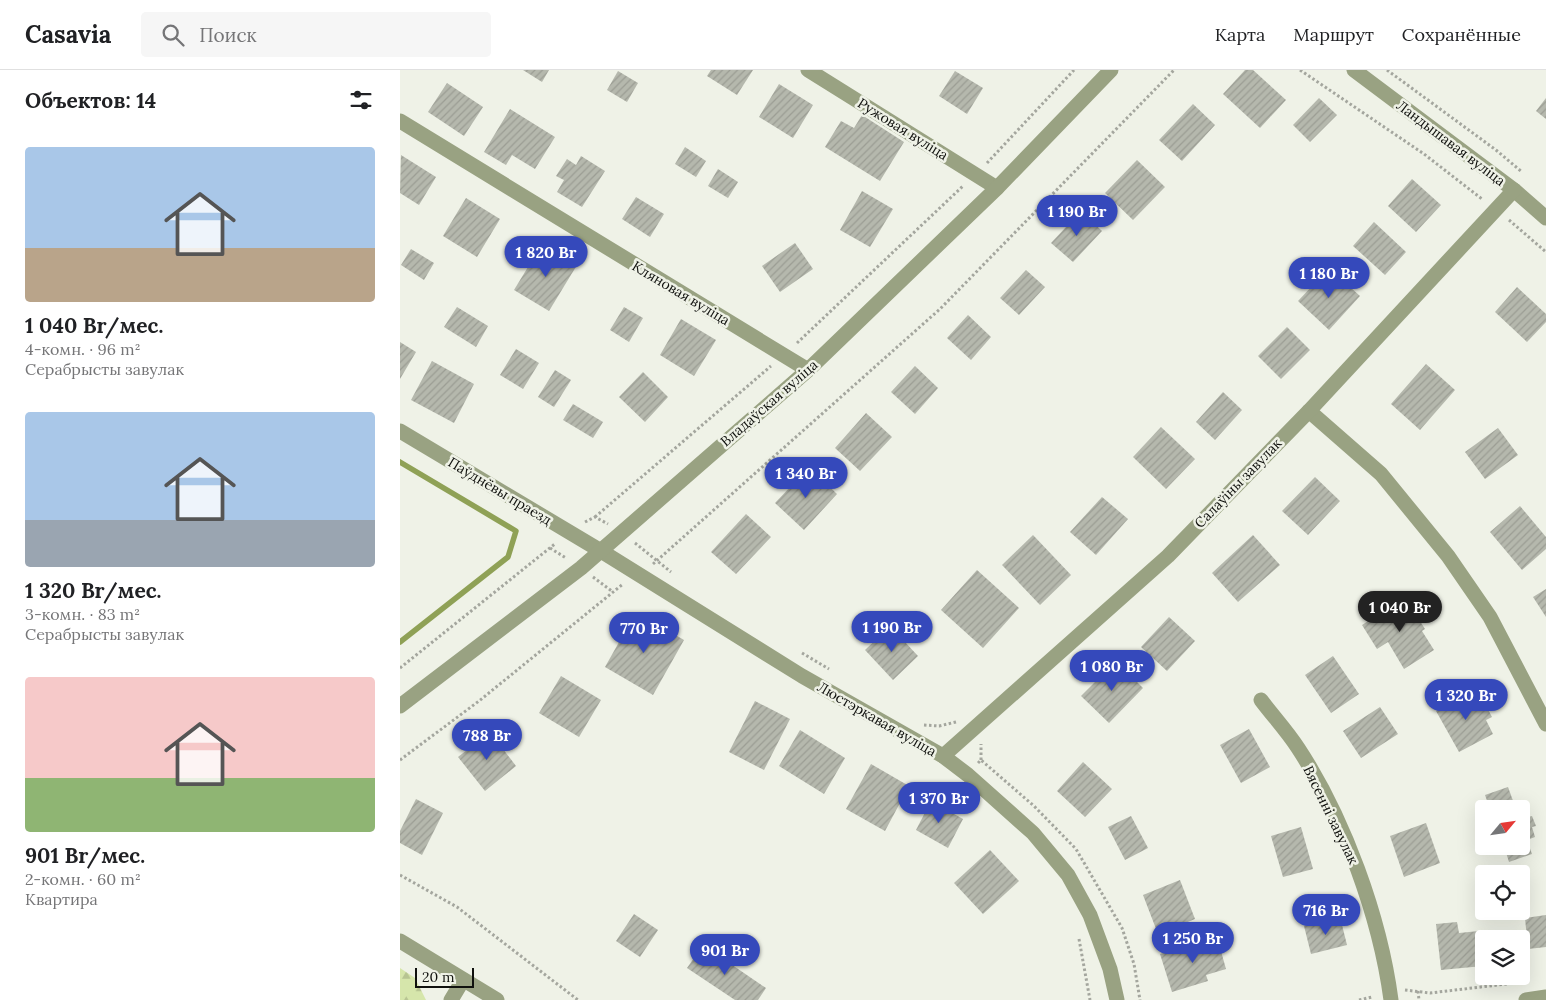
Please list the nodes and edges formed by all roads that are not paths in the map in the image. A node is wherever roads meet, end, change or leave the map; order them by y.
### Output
1 (808, 70) edge
2 (1111, 70) edge
3 (1354, 70) edge
4 (400, 121) edge
5 (997, 188) junction
6 (1514, 190) junction
7 (1546, 218) edge
8 (808, 370) junction
9 (1309, 411) junction
10 (400, 431) edge
11 (601, 550) junction
12 (1261, 700) dead end
13 (400, 706) edge
14 (1546, 724) edge
15 (943, 756) junction
16 (400, 941) edge
17 (463, 980) junction
18 (1390, 994) edge
19 (1546, 997) edge
20 (451, 1000) edge
21 (497, 1000) edge
22 (1117, 1000) edge
23 (1526, 1000) edge

1 - 5 street, Ружовая вуліца
2 - 5 street, Владаўская вуліца
3 - 6 street, Ландышавая вуліца
4 - 8 street, Кляновая вуліца
5 - 8 street, Владаўская вуліца
6 - 7 street, Ландышавая вуліца
6 - 9 street, Салаўіны завулак
8 - 11 street, Владаўская вуліца
9 - 14 street
9 - 15 street, Салаўіны завулак
10 - 11 street, Паўднёвы праезд
11 - 13 street, Владаўская вуліца
11 - 15 street, Люстэркавая вуліца
12 - 18 street, Вясенні завулак
15 - 22 street, Люстэркавая вуліца
16 - 17 street
17 - 20 street
17 - 21 street
19 - 23 street

